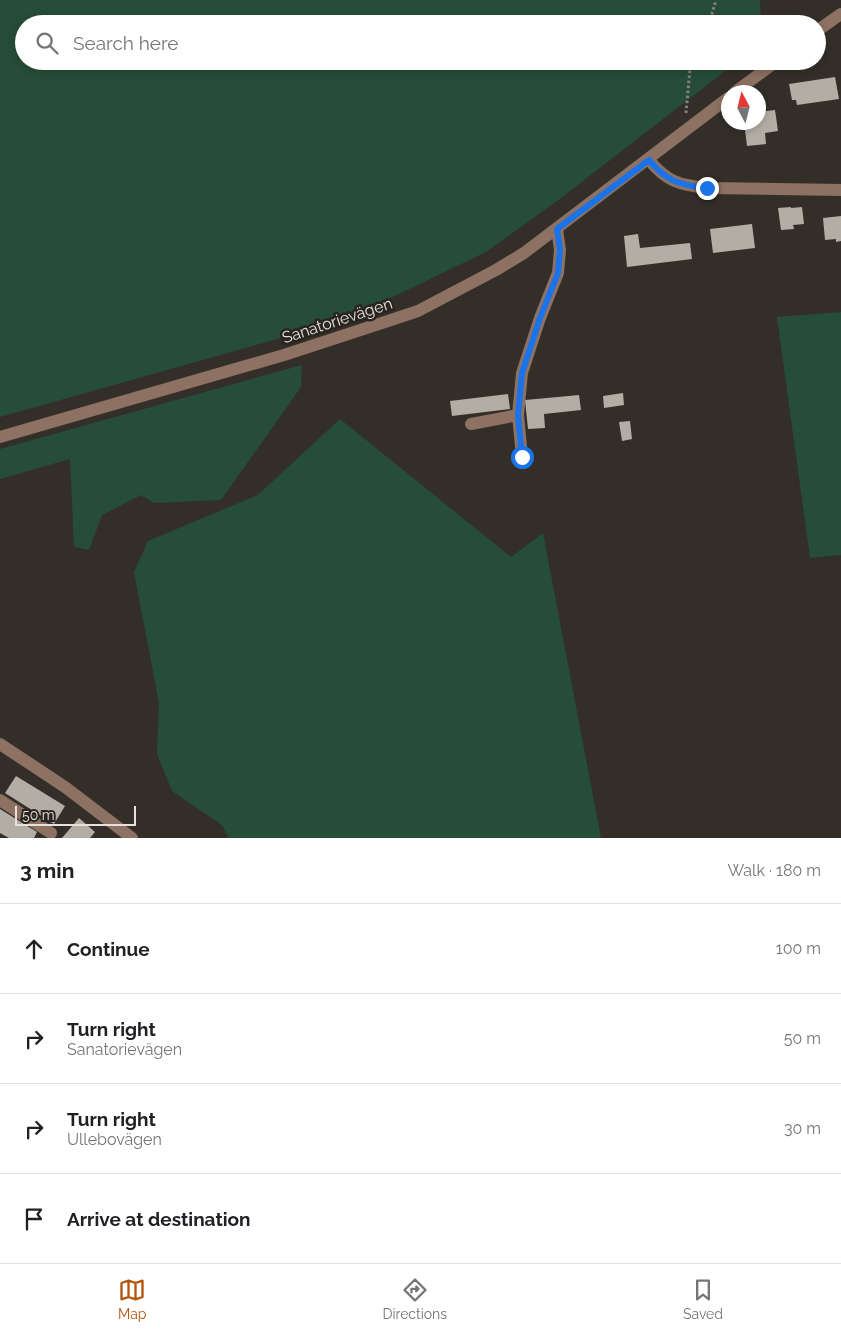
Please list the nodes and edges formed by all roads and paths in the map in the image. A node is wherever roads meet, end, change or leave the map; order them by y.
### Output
1 (716, 0) edge
2 (841, 14) edge
3 (712, 15) edge
4 (826, 25) edge
5 (690, 70) edge
6 (765, 70) edge
7 (744, 85) edge
8 (721, 104) edge
9 (686, 131) junction
10 (649, 160) junction
11 (841, 190) edge
12 (557, 229) junction
13 (518, 415) junction
14 (471, 424) dead end
15 (0, 437) edge
16 (522, 457) dead end
17 (0, 744) edge
18 (0, 800) edge
19 (51, 833) dead end
20 (132, 838) edge

1 - 3 path
2 - 4 street
5 - 9 path
6 - 7 street
8 - 9 street, Sanatorievägen
9 - 10 street, Sanatorievägen
10 - 11 street
10 - 12 street, Sanatorievägen
12 - 13 street
12 - 15 street, Sanatorievägen
13 - 14 street
13 - 16 street
17 - 20 street
18 - 19 street

